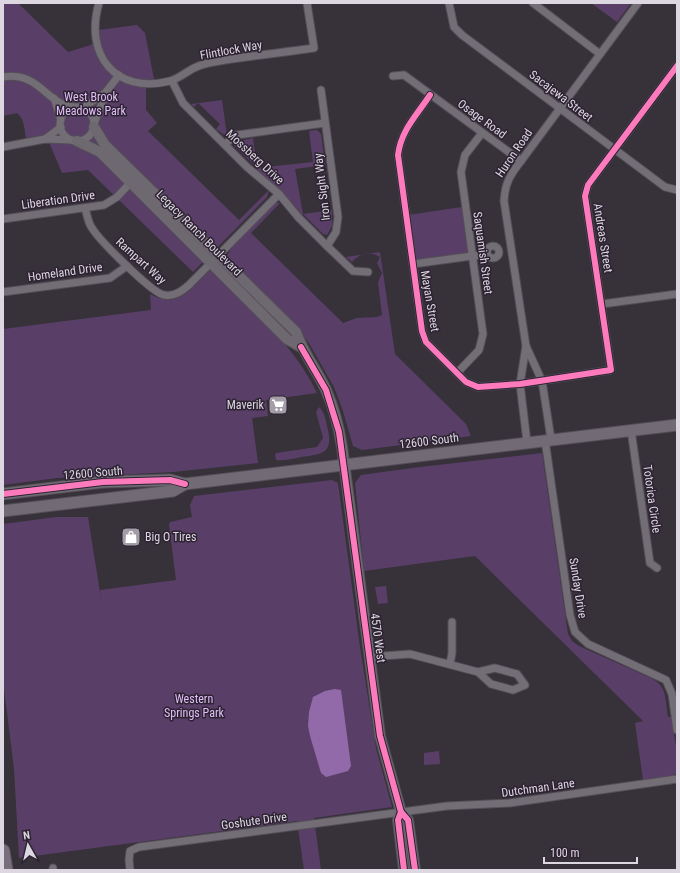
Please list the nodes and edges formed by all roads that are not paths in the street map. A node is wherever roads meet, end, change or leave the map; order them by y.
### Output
1 (99, 3) edge
2 (307, 3) edge
3 (449, 3) edge
4 (533, 3) edge
5 (638, 3) edge
6 (600, 54) junction
7 (677, 66) edge
8 (119, 75) junction
9 (393, 76) dead end
10 (3, 77) edge
11 (172, 81) junction
12 (321, 90) dead end
13 (106, 92) junction
14 (430, 95) junction
15 (54, 98) junction
16 (79, 108) junction
17 (559, 109) junction
18 (61, 123) junction
19 (325, 123) junction
20 (94, 125) junction
21 (482, 133) junction
22 (45, 140) junction
23 (75, 141) junction
24 (224, 144) junction
25 (3, 147) edge
26 (614, 149) junction
27 (521, 161) junction
28 (131, 182) junction
29 (677, 190) edge
30 (278, 194) junction
31 (85, 208) junction
32 (3, 219) edge
33 (328, 246) junction
34 (511, 250) junction
35 (472, 256) junction
36 (215, 259) junction
37 (413, 264) junction
38 (127, 266) junction
39 (368, 272) dead end
40 (3, 292) edge
41 (677, 294) edge
42 (602, 304) junction
43 (526, 346) junction
44 (611, 370) joint
45 (457, 373) junction
46 (542, 380) junction
47 (520, 384) junction
48 (677, 425) edge
49 (631, 430) junction
50 (548, 440) junction
51 (527, 442) junction
52 (344, 464) junction
53 (185, 484) junction
54 (3, 494) edge
55 (3, 511) edge
56 (657, 568) dead end
57 (452, 622) dead end
58 (369, 657) junction
59 (450, 664) junction
60 (478, 672) junction
61 (677, 726) edge
62 (677, 779) edge
63 (401, 812) junction
64 (3, 851) edge
65 (6, 870) edge
66 (130, 870) edge
67 (404, 870) edge
68 (415, 870) edge

1 - 8 street, Flintlock Way
2 - 11 street, Flintlock Way
3 - 17 street, Sacajewa Street
4 - 6 street
5 - 6 street, Huron Road
6 - 17 street, Huron Road
7 - 26 street, Andreas Street
8 - 11 street, Flintlock Way
8 - 13 street
9 - 14 street, Osage Road
10 - 15 street
11 - 24 street, Mossberg Drive
12 - 19 street, Iron Sight Way
13 - 16 street
13 - 20 street
14 - 21 street, Osage Road
14 - 37 street, Mayan Street
15 - 16 street
15 - 18 street
16 - 18 street
16 - 20 street
17 - 26 street, Sacajewa Street
17 - 27 street, Huron Road
18 - 22 street
18 - 23 street
19 - 24 street
19 - 33 street, Iron Sight Way
20 - 23 street
20 - 36 street, Legacy Ranch Boulevard
21 - 27 street, Osage Road
21 - 35 street, Saquamish Street
22 - 23 street
22 - 25 street
23 - 28 street, Legacy Ranch Boulevard
24 - 30 street, Mossberg Drive
26 - 29 street, Sacajewa Street
26 - 42 street, Andreas Street
27 - 34 street, Huron Road
28 - 31 street, Liberation Drive
28 - 36 street, Legacy Ranch Boulevard
30 - 33 street, Mossberg Drive
30 - 36 street, Rampart Way
31 - 32 street, Liberation Drive
31 - 38 street, Rampart Way
33 - 39 street, Mossberg Drive
34 - 35 street
34 - 43 street, Huron Road
35 - 37 street
35 - 45 street, Saquamish Street
36 - 38 street, Rampart Way
36 - 52 street, Legacy Ranch Boulevard
37 - 45 street, Mayan Street
38 - 40 street, Homeland Drive
41 - 42 street
42 - 44 street, Andreas Street
43 - 46 street, Huron Road
43 - 47 street, Huron Road
44 - 46 street, Mayan Street
45 - 47 street, Mayan Street
46 - 47 street, Mayan Street
46 - 50 street, Huron Road
47 - 51 street, Huron Road
48 - 49 main road, 12600 South
49 - 50 main road, 12600 South
49 - 56 street, Totorica Circle
50 - 51 main road, 12600 South
50 - 61 street, Sunday Drive
51 - 52 main road, 12600 South
52 - 53 main road, 12600 South
52 - 58 street, 4570 West
53 - 54 main road, 12600 South
53 - 55 main road, 12600 South
57 - 59 street
58 - 59 street
58 - 63 street, 4570 West
59 - 60 street
60 - 60 street
62 - 63 street, Dutchman Lane
63 - 66 street, Goshute Drive
63 - 67 street, 4570 West
63 - 68 street, 4570 West
64 - 65 highway

